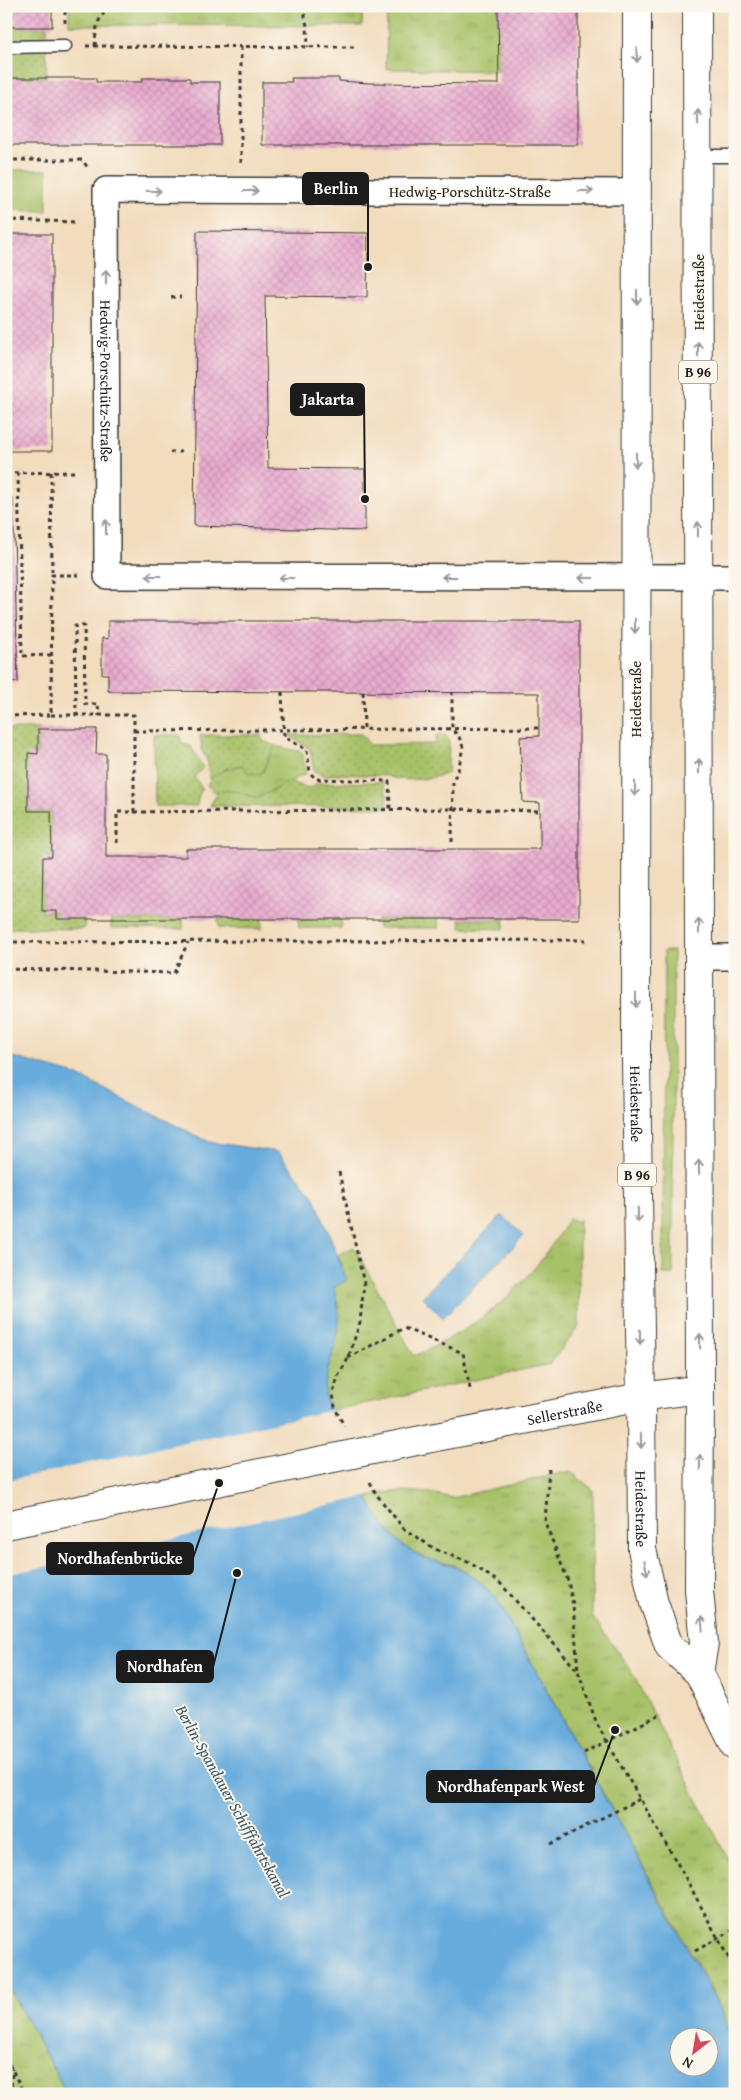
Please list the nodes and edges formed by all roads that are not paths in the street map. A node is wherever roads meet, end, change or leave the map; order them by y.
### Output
1 (637, 6) edge
2 (697, 6) edge
3 (65, 46) road end
4 (6, 47) edge
5 (698, 156) junction
6 (735, 156) edge
7 (637, 192) junction
8 (635, 578) junction
9 (698, 578) junction
10 (735, 578) edge
11 (699, 957) junction
12 (735, 958) edge
13 (700, 1390) junction
14 (641, 1397) junction
15 (6, 1525) edge
16 (699, 1673) junction
17 (735, 1746) edge

1 -> 7 main road, Heidestraße / B 96
5 -> 2 main road, Heidestraße / B 96
3 - 4 lane
5 - 6 lane
9 -> 5 main road, Heidestraße / B 96
7 -> 8 main road, Heidestraße / B 96
8 -> 7 street, Hedwig-Porschütz-Straße
8 - 9 street
8 -> 14 main road, Heidestraße / B 96
9 - 10 street
11 -> 9 main road, Heidestraße / B 96
11 - 12 street
13 -> 11 main road, Heidestraße / B 96
13 - 14 main road, Sellerstraße
16 -> 13 main road, Heidestraße
14 - 15 main road, Sellerstraße, bridge
14 -> 16 main road, Heidestraße
16 - 17 main road, Heidestraße

